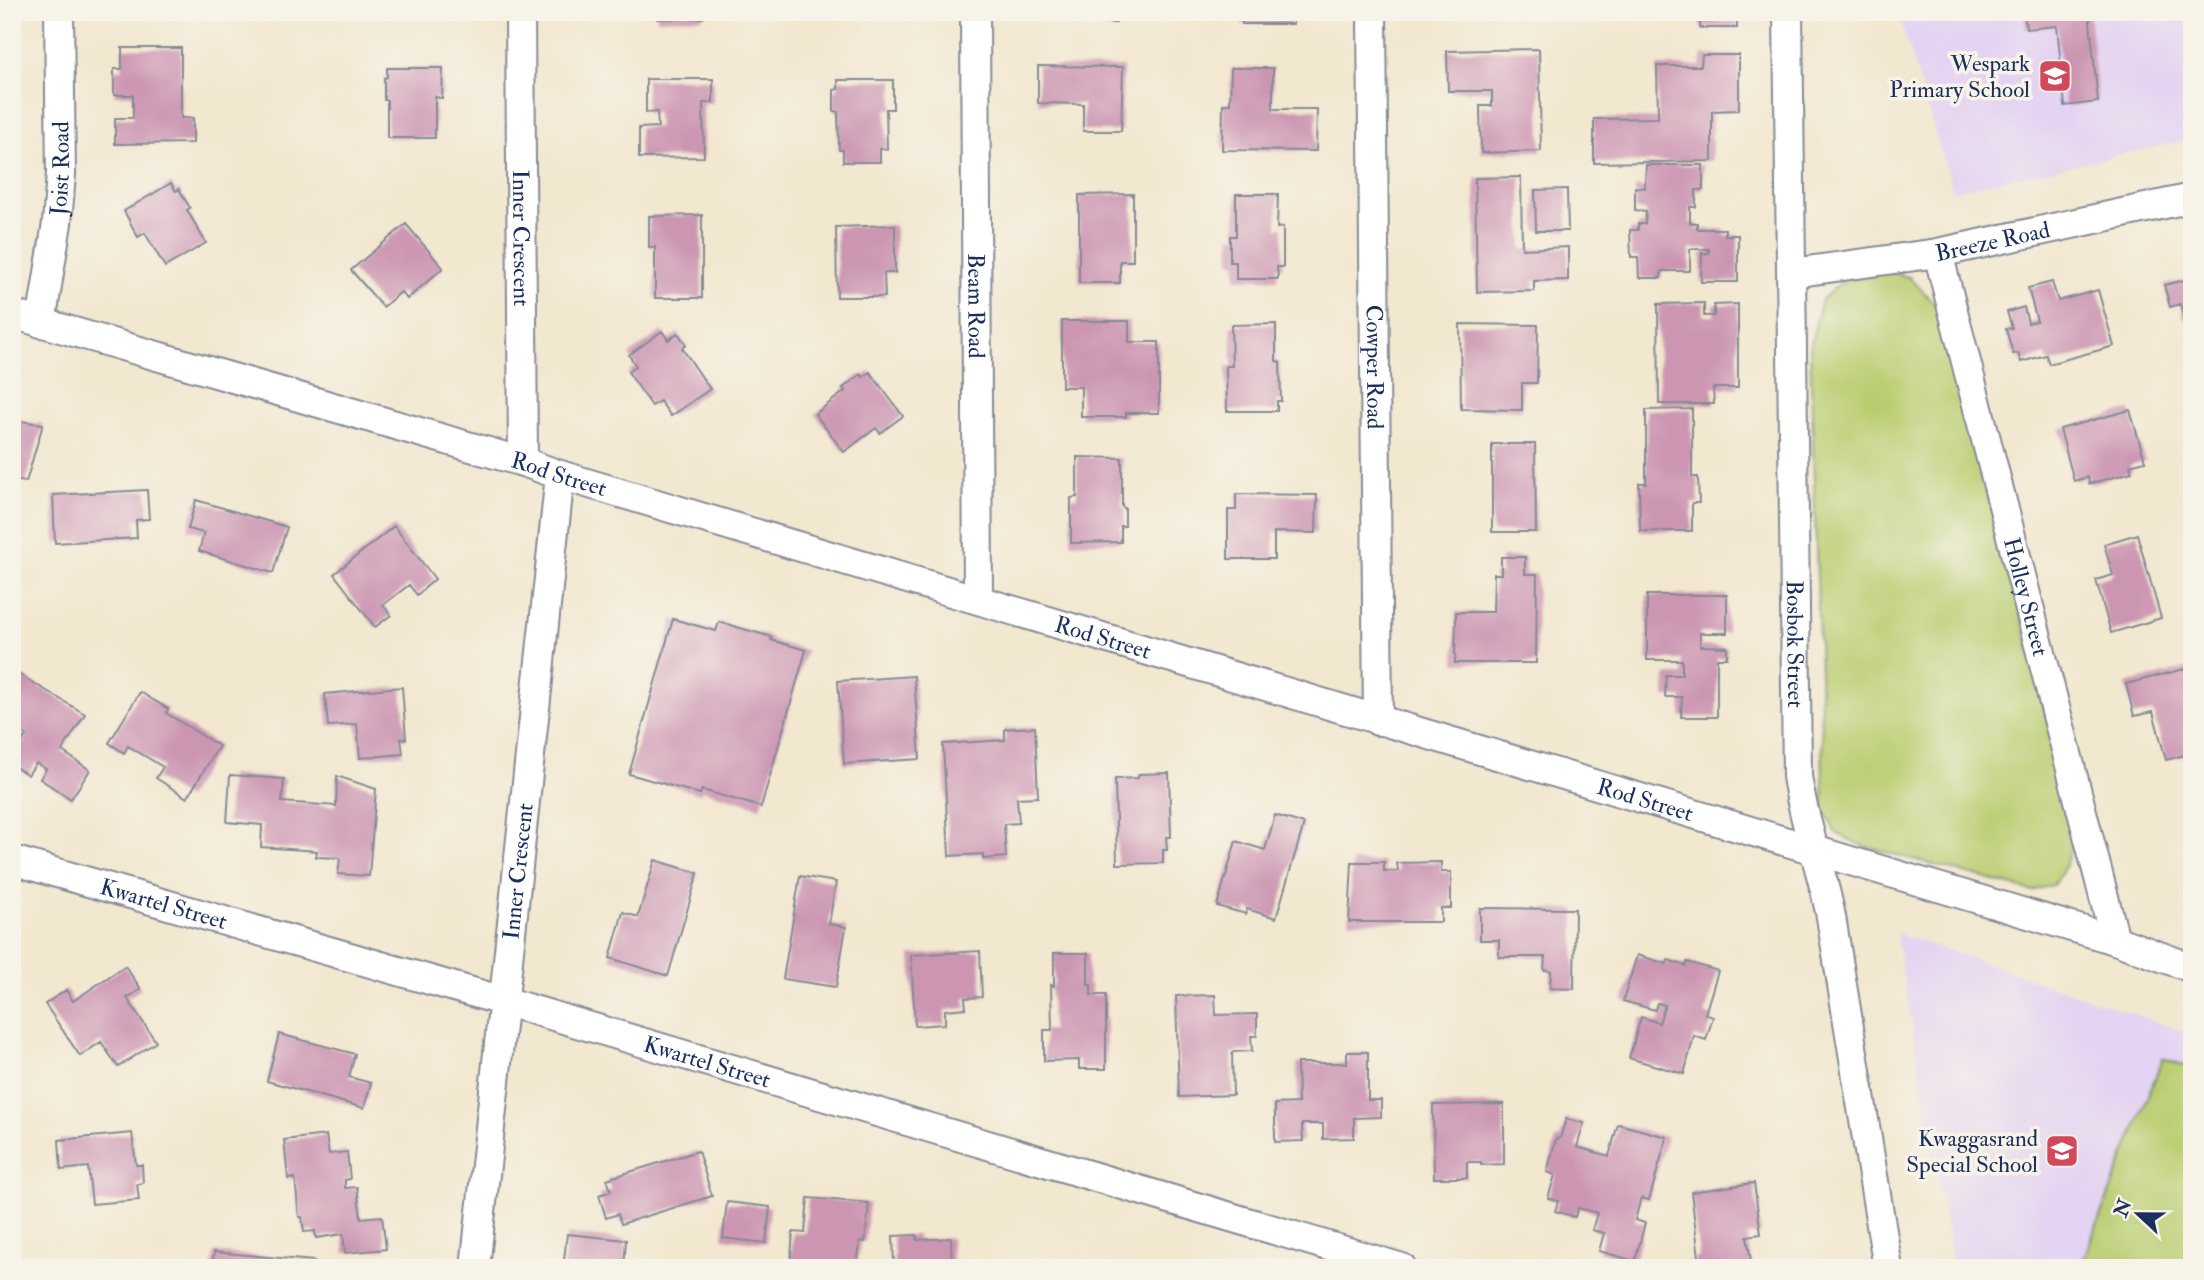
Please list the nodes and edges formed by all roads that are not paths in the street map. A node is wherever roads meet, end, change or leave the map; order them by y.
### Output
1 (59, 12) edge
2 (520, 12) edge
3 (975, 12) edge
4 (1372, 12) edge
5 (1788, 12) edge
6 (2192, 198) edge
7 (1938, 253) junction
8 (1792, 273) junction
9 (12, 314) edge
10 (41, 323) junction
11 (523, 462) junction
12 (560, 475) junction
13 (978, 599) junction
14 (1377, 721) junction
15 (1815, 850) junction
16 (12, 860) edge
17 (2115, 940) junction
18 (2192, 968) edge
19 (503, 1002) junction
20 (475, 1268) edge
21 (1402, 1268) edge
22 (1888, 1268) edge

1 - 10 street, Joist Road
2 - 11 street, Inner Crescent
3 - 13 street, Beam Road
4 - 14 street, Cowper Road
5 - 8 street, Bosbok Street
6 - 7 street, Breeze Road
7 - 8 street, Breeze Road
7 - 17 street, Holley Street
8 - 15 street, Bosbok Street
9 - 10 street, Rod Street
10 - 11 street, Rod Street
11 - 12 street, Rod Street
12 - 13 street, Rod Street
12 - 19 street, Inner Crescent
13 - 14 street, Rod Street
14 - 15 street, Rod Street
15 - 17 street, Rod Street
15 - 22 street, Bosbok Street
16 - 19 street, Kwartel Street
17 - 18 street, Rod Street
19 - 20 street, Inner Crescent
19 - 21 street, Kwartel Street

